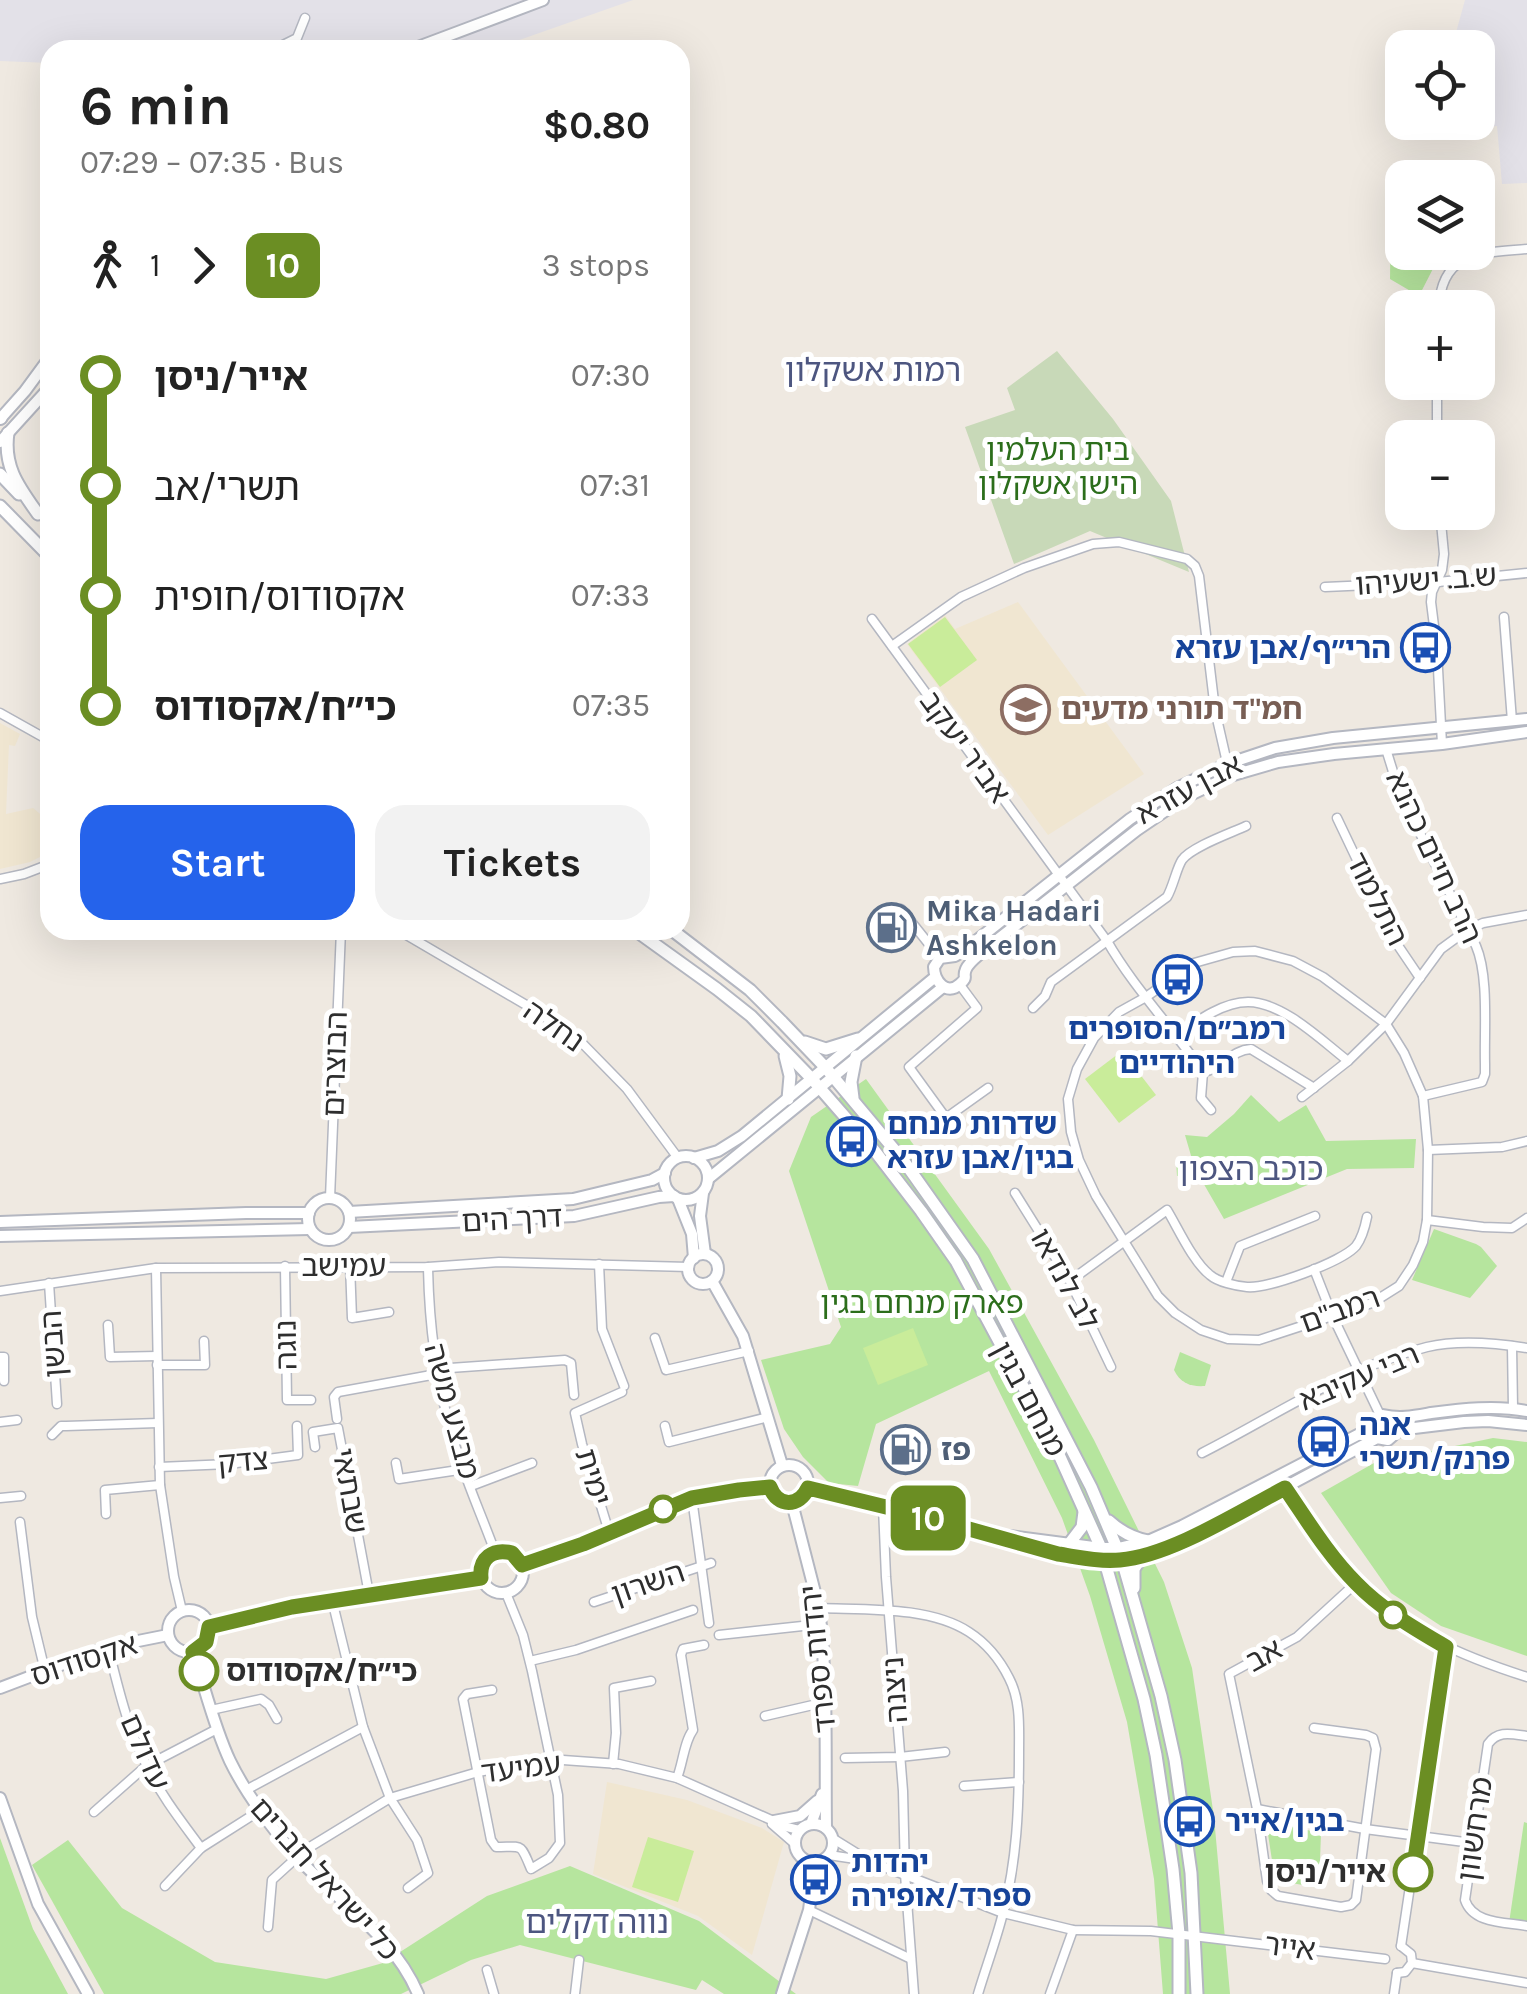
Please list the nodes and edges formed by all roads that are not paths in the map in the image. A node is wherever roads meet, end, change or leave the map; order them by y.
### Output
1 (544, 0) edge
2 (305, 18) dead end
3 (293, 40) edge
4 (437, 40) edge
5 (1526, 249) edge
6 (1527, 256) edge
7 (1442, 290) edge
8 (40, 371) edge
9 (40, 398) edge
10 (0, 418) edge
11 (4, 437) edge
12 (0, 474) edge
13 (0, 506) edge
14 (0, 514) edge
15 (38, 514) joint
16 (1442, 530) edge
17 (22, 531) junction
18 (40, 548) edge
19 (1527, 573) edge
20 (1438, 582) junction
21 (1325, 586) dead end
22 (1504, 617) dead end
23 (872, 618) dead end
24 (892, 646) junction
25 (0, 713) edge
26 (1512, 720) junction
27 (1527, 720) edge
28 (1440, 728) junction
29 (1527, 732) edge
30 (40, 735) edge
31 (1442, 744) junction
32 (1386, 750) junction
33 (1226, 764) junction
34 (1230, 776) junction
35 (1337, 818) dead end
36 (1246, 826) dead end
37 (40, 868) edge
38 (1058, 875) junction
39 (0, 880) edge
40 (1067, 887) junction
41 (901, 910) dead end
42 (1527, 915) edge
43 (1467, 930) junction
44 (341, 940) edge
45 (415, 940) edge
46 (649, 940) edge
47 (685, 940) edge
48 (1107, 941) junction
49 (955, 956) junction
50 (940, 958) junction
51 (966, 969) junction
52 (1420, 978) junction
53 (939, 982) junction
54 (960, 984) junction
55 (1146, 997) junction
56 (1033, 1008) dead end
57 (1386, 1024) junction
58 (795, 1035) junction
59 (1177, 1035) junction
60 (858, 1039) junction
61 (778, 1043) junction
62 (856, 1056) junction
63 (1348, 1061) junction
64 (829, 1072) junction
65 (1204, 1072) junction
66 (816, 1083) junction
67 (988, 1088) dead end
68 (1314, 1088) junction
69 (1423, 1096) junction
70 (1302, 1097) dead end
71 (788, 1099) junction
72 (854, 1102) junction
73 (1210, 1110) dead end
74 (1527, 1141) edge
75 (1428, 1150) junction
76 (678, 1158) junction
77 (694, 1158) junction
78 (665, 1173) junction
79 (708, 1179) junction
80 (703, 1193) junction
81 (1014, 1193) dead end
82 (676, 1197) junction
83 (330, 1198) junction
84 (349, 1212) junction
85 (308, 1213) junction
86 (1315, 1216) dead end
87 (1367, 1218) dead end
88 (1527, 1218) edge
89 (1426, 1220) junction
90 (0, 1222) edge
91 (348, 1227) junction
92 (310, 1228) junction
93 (0, 1236) edge
94 (1123, 1240) junction
95 (696, 1260) junction
96 (599, 1264) junction
97 (350, 1265) junction
98 (284, 1266) junction
99 (428, 1267) junction
100 (156, 1268) junction
101 (1314, 1269) junction
102 (1070, 1281) junction
103 (712, 1282) junction
104 (1226, 1282) junction
105 (50, 1283) junction
106 (0, 1291) edge
107 (390, 1312) dead end
108 (1332, 1314) junction
109 (108, 1325) dead end
110 (655, 1338) dead end
111 (204, 1341) dead end
112 (1512, 1346) junction
113 (1527, 1348) edge
114 (748, 1350) junction
115 (0, 1357) edge
116 (157, 1360) junction
117 (1111, 1367) dead end
118 (1358, 1371) junction
119 (436, 1372) junction
120 (4, 1381) dead end
121 (574, 1396) dead end
122 (311, 1400) dead end
123 (57, 1404) dead end
124 (1513, 1408) junction
125 (1527, 1410) edge
126 (1380, 1415) junction
127 (768, 1418) junction
128 (1393, 1418) junction
129 (337, 1419) dead end
130 (17, 1420) dead end
131 (0, 1422) edge
132 (158, 1423) junction
133 (296, 1426) dead end
134 (665, 1426) dead end
135 (1527, 1426) edge
136 (1396, 1432) junction
137 (1374, 1433) junction
138 (52, 1436) dead end
139 (315, 1447) dead end
140 (1202, 1453) dead end
141 (396, 1463) dead end
142 (532, 1463) dead end
143 (782, 1466) junction
144 (159, 1468) junction
145 (464, 1469) junction
146 (160, 1485) junction
147 (471, 1486) junction
148 (770, 1487) junction
149 (808, 1488) junction
150 (1285, 1488) junction
151 (22, 1496) dead end
152 (0, 1498) edge
153 (692, 1498) junction
154 (792, 1503) junction
155 (883, 1507) junction
156 (1084, 1508) junction
157 (106, 1514) dead end
158 (1105, 1518) junction
159 (20, 1522) dead end
160 (610, 1532) junction
161 (989, 1534) junction
162 (1148, 1542) junction
163 (1069, 1544) junction
164 (496, 1552) junction
165 (1103, 1554) junction
166 (1120, 1554) junction
167 (1142, 1556) junction
168 (706, 1564) junction
169 (522, 1565) junction
170 (481, 1578) junction
171 (1356, 1583) junction
172 (506, 1593) junction
173 (369, 1594) junction
174 (1133, 1597) junction
175 (332, 1600) junction
176 (594, 1602) dead end
177 (819, 1608) junction
178 (693, 1610) dead end
179 (182, 1611) junction
180 (889, 1611) junction
181 (710, 1623) dead end
182 (821, 1624) junction
183 (209, 1627) junction
184 (168, 1634) junction
185 (719, 1635) dead end
186 (704, 1645) dead end
187 (108, 1647) junction
188 (1446, 1647) junction
189 (193, 1652) junction
190 (530, 1661) junction
191 (45, 1671) junction
192 (1527, 1676) edge
193 (651, 1681) dead end
194 (0, 1688) edge
195 (492, 1690) dead end
196 (826, 1702) junction
197 (212, 1710) junction
198 (764, 1716) dead end
199 (277, 1720) dead end
200 (363, 1727) junction
201 (1314, 1728) dead end
202 (218, 1729) junction
203 (1527, 1736) edge
204 (945, 1752) dead end
205 (827, 1758) junction
206 (845, 1758) dead end
207 (900, 1758) junction
208 (550, 1759) junction
209 (614, 1764) junction
210 (146, 1766) junction
211 (478, 1772) junction
212 (677, 1778) junction
213 (1019, 1782) junction
214 (964, 1786) dead end
215 (246, 1790) junction
216 (822, 1792) junction
217 (0, 1798) edge
218 (390, 1798) junction
219 (1258, 1809) junction
220 (259, 1811) junction
221 (94, 1812) dead end
222 (757, 1813) junction
223 (774, 1821) junction
224 (811, 1824) junction
225 (800, 1830) junction
226 (1365, 1830) junction
227 (830, 1833) junction
228 (1419, 1835) junction
229 (1472, 1843) junction
230 (795, 1844) junction
231 (201, 1848) junction
232 (298, 1858) junction
233 (824, 1858) junction
234 (806, 1860) junction
235 (869, 1860) junction
236 (905, 1874) junction
237 (165, 1886) dead end
238 (408, 1888) dead end
239 (810, 1905) junction
240 (1003, 1913) junction
241 (1527, 1926) edge
242 (268, 1927) dead end
243 (1073, 1930) junction
244 (1179, 1934) junction
245 (1195, 1936) junction
246 (1392, 1951) junction
247 (912, 1959) junction
248 (579, 1960) dead end
249 (1412, 1962) junction
250 (486, 1970) dead end
251 (1397, 1974) junction
252 (1527, 1982) edge
253 (88, 1994) edge
254 (418, 1994) edge
255 (494, 1994) edge
256 (575, 1994) edge
257 (782, 1994) edge
258 (914, 1994) edge
259 (978, 1994) edge
260 (1050, 1994) edge
261 (1179, 1994) edge
262 (1197, 1994) edge
263 (1394, 1994) edge

1 - 4 street
2 - 3 street
5 - 6 street
5 - 7 street
8 - 10 street
9 - 11 street
11 - 15 main road
12 - 15 main road
13 - 17 main road
14 - 17 main road
16 - 20 street
17 - 18 main road
19 - 20 street, ש.ב. ישעיהו
20 - 21 street, ש.ב. ישעיהו
20 - 28 street
22 - 26 street
23 - 24 street, אביר יעקב
24 - 33 street
24 - 38 street, אביר יעקב
25 - 30 street
26 - 27 street, אבן עזרא
26 - 28 street, אבן עזרא
28 - 31 street
28 - 33 street, אבן עזרא
29 - 31 street, אבן עזרא
31 - 32 street, אבן עזרא
32 - 34 street, אבן עזרא
32 - 43 street, הרב חיים כהנא
33 - 34 street
33 - 38 street, אבן עזרא
34 - 40 street, אבן עזרא
35 - 52 street, התלמוד
36 - 48 street
37 - 39 street
38 - 40 street, אביר יעקב
38 - 49 street, אבן עזרא
40 - 48 street, אביר יעקב
40 - 51 street, אבן עזרא
41 - 50 street
42 - 43 street
43 - 52 street
43 - 69 street, הרב חיים כהנא
44 - 83 street, הבוצרים
45 - 76 street, נחלה
46 - 61 main road, מנחם בגין
47 - 58 main road, מנחם בגין
48 - 55 street, אביר יעקב
48 - 56 street
49 - 50 street
49 - 51 street
50 - 53 street
51 - 54 street
52 - 57 street
53 - 54 street
53 - 60 street
53 - 62 street
54 - 67 street
55 - 57 street, רמב"ם
55 - 59 street, אביר יעקב
55 - 94 street, רמב"ם
57 - 63 street
57 - 69 street, רמב"ם
58 - 60 main road
58 - 64 main road, מנחם בגין
59 - 63 street
59 - 65 street, אביר יעקב
60 - 64 street
61 - 66 main road, מנחם בגין
61 - 71 main road
62 - 64 street
62 - 72 main road
63 - 68 street
64 - 66 street
64 - 72 main road, מנחם בגין
65 - 68 street
65 - 73 street
66 - 71 street
66 - 79 street
66 - 156 main road, מנחם בגין
68 - 70 street
69 - 75 street, רמב"ם
71 - 77 street
72 - 158 main road, מנחם בגין
74 - 75 street
75 - 89 street, רמב"ם
76 - 77 street
76 - 78 street
77 - 79 street
78 - 82 street
78 - 84 street, דרך הים
79 - 80 street
80 - 82 street
80 - 95 street
81 - 102 street, לב לנדאו
82 - 91 street, דרך הים
82 - 95 street
83 - 84 street
83 - 85 street
84 - 91 street
85 - 90 street
85 - 92 street
86 - 104 street
87 - 101 street
88 - 89 street
89 - 108 street, רמב"ם
91 - 92 street
92 - 93 street
94 - 102 street
94 - 104 street
94 - 108 street, רמב"ם
95 - 96 street, עמישב
95 - 103 street
95 - 103 street
96 - 99 street, עמישב
96 - 160 street, ימית
97 - 98 street, עמישב
97 - 99 street, עמישב
97 - 107 street
98 - 100 street, עמישב
98 - 122 street, נוגה
99 - 119 street, מבצע משה
100 - 105 street, עמישב
100 - 116 street
101 - 104 street
101 - 108 street
102 - 117 street, לב לנדאו
103 - 114 street
105 - 106 street, עמישב
105 - 123 street, הבשן
108 - 118 street
109 - 116 street
110 - 114 street
111 - 116 street
112 - 113 street, רבי עקיבא
112 - 118 street, רבי עקיבא
112 - 124 street
114 - 127 street
115 - 120 street
116 - 132 street
118 - 126 street
118 - 140 street, רבי עקיבא
119 - 121 street
119 - 129 street, נוגה
119 - 145 street, מבצע משה
124 - 125 street
124 - 128 street
126 - 128 street
126 - 137 street
127 - 134 street
127 - 143 street
128 - 136 street
130 - 131 street
132 - 138 street
132 - 144 street
133 - 144 street, צדק
135 - 136 street
136 - 137 street
137 - 150 street
137 - 162 street
139 - 173 street, שבתאי
141 - 145 street, שבתאי
142 - 147 street
143 - 148 street
143 - 149 street
144 - 146 street
145 - 147 street, מבצע משה
146 - 157 street
146 - 179 street
147 - 164 street, מבצע משה
148 - 153 street
148 - 154 street
149 - 154 street
149 - 155 street
150 - 167 street
150 - 171 street
151 - 152 street
153 - 160 street
153 - 168 street, השרון
154 - 177 street, יהדות ספרד
155 - 161 street
155 - 180 street, ניצנה
156 - 163 main road
156 - 165 main road, מנחם בגין
158 - 162 main road
158 - 166 main road, מנחם בגין
159 - 191 street
160 - 169 street
161 - 163 street
161 - 165 street
162 - 166 street
163 - 165 street
164 - 169 street
164 - 170 street
165 - 166 street
165 - 244 main road, מנחם בגין
166 - 167 street
166 - 174 main road, מנחם בגין
167 - 174 main road
168 - 176 street, השרון
168 - 181 street, השרון
169 - 172 street
170 - 172 street
170 - 173 street
171 - 188 street
171 - 219 street, אב
172 - 190 street
173 - 175 street
174 - 245 main road, מנחם בגין
175 - 183 street
175 - 200 street
177 - 180 street
177 - 182 street, יהדות ספרד
178 - 190 street
179 - 183 street
179 - 184 street
180 - 207 street, ניצנה
180 - 213 street
182 - 185 street
182 - 196 street, יהדות ספרד
183 - 189 street
184 - 187 street, אקסודוס
184 - 189 street
186 - 212 street
187 - 191 street, אקסודוס
187 - 210 street, עדולם
188 - 192 street
188 - 228 street
189 - 197 street, כל ישראל חברים
190 - 208 street
191 - 194 street, אקסודוס
193 - 209 street
195 - 211 street
196 - 198 street
196 - 205 street, יהדות ספרד
197 - 199 street
197 - 202 street, כל ישראל חברים
200 - 215 street
200 - 218 street
201 - 226 street, אב
202 - 210 street
202 - 215 street, כל ישראל חברים
203 - 229 street, מרחשוון
204 - 207 street
205 - 216 street, יהדות ספרד
205 - 227 street, יהדות ספרד
206 - 207 street
207 - 236 street, ניצנה
208 - 209 street, עמיעד
208 - 211 street, עמיעד
208 - 211 street
209 - 212 street, עמיעד
210 - 221 street
210 - 231 street, עדולם
211 - 218 street, עמיעד
212 - 222 street, עמיעד
213 - 214 street
213 - 240 street
215 - 220 street, כל ישראל חברים
216 - 223 street
216 - 224 street, יהדות ספרד
217 - 253 street
218 - 232 street, עמיעד
218 - 238 street
219 - 226 street
219 - 226 street, אב
220 - 231 street
220 - 232 street, כל ישראל חברים
222 - 223 street, עמיעד
222 - 230 street, עמיעד
223 - 225 street, עמיעד
224 - 225 street
224 - 227 street
225 - 230 street
226 - 228 street
227 - 233 street
227 - 235 street
228 - 229 street
228 - 246 street
229 - 241 street, מרחשוון
230 - 234 street
231 - 237 street
232 - 242 street, עמיעד
232 - 254 street, כל ישראל חברים
233 - 234 street
233 - 235 street
233 - 239 street
234 - 239 street
235 - 236 street
236 - 240 street
236 - 247 street, ניצנה
239 - 247 street
239 - 257 street
240 - 243 street
240 - 259 street
243 - 244 street
243 - 260 street
244 - 245 street
244 - 261 main road, מנחם בגין
245 - 246 street, אייר
245 - 262 main road, מנחם בגין
246 - 249 street
246 - 251 street
247 - 258 street, ניצנה
248 - 256 street
249 - 251 street
249 - 252 street
250 - 255 street
251 - 263 street

